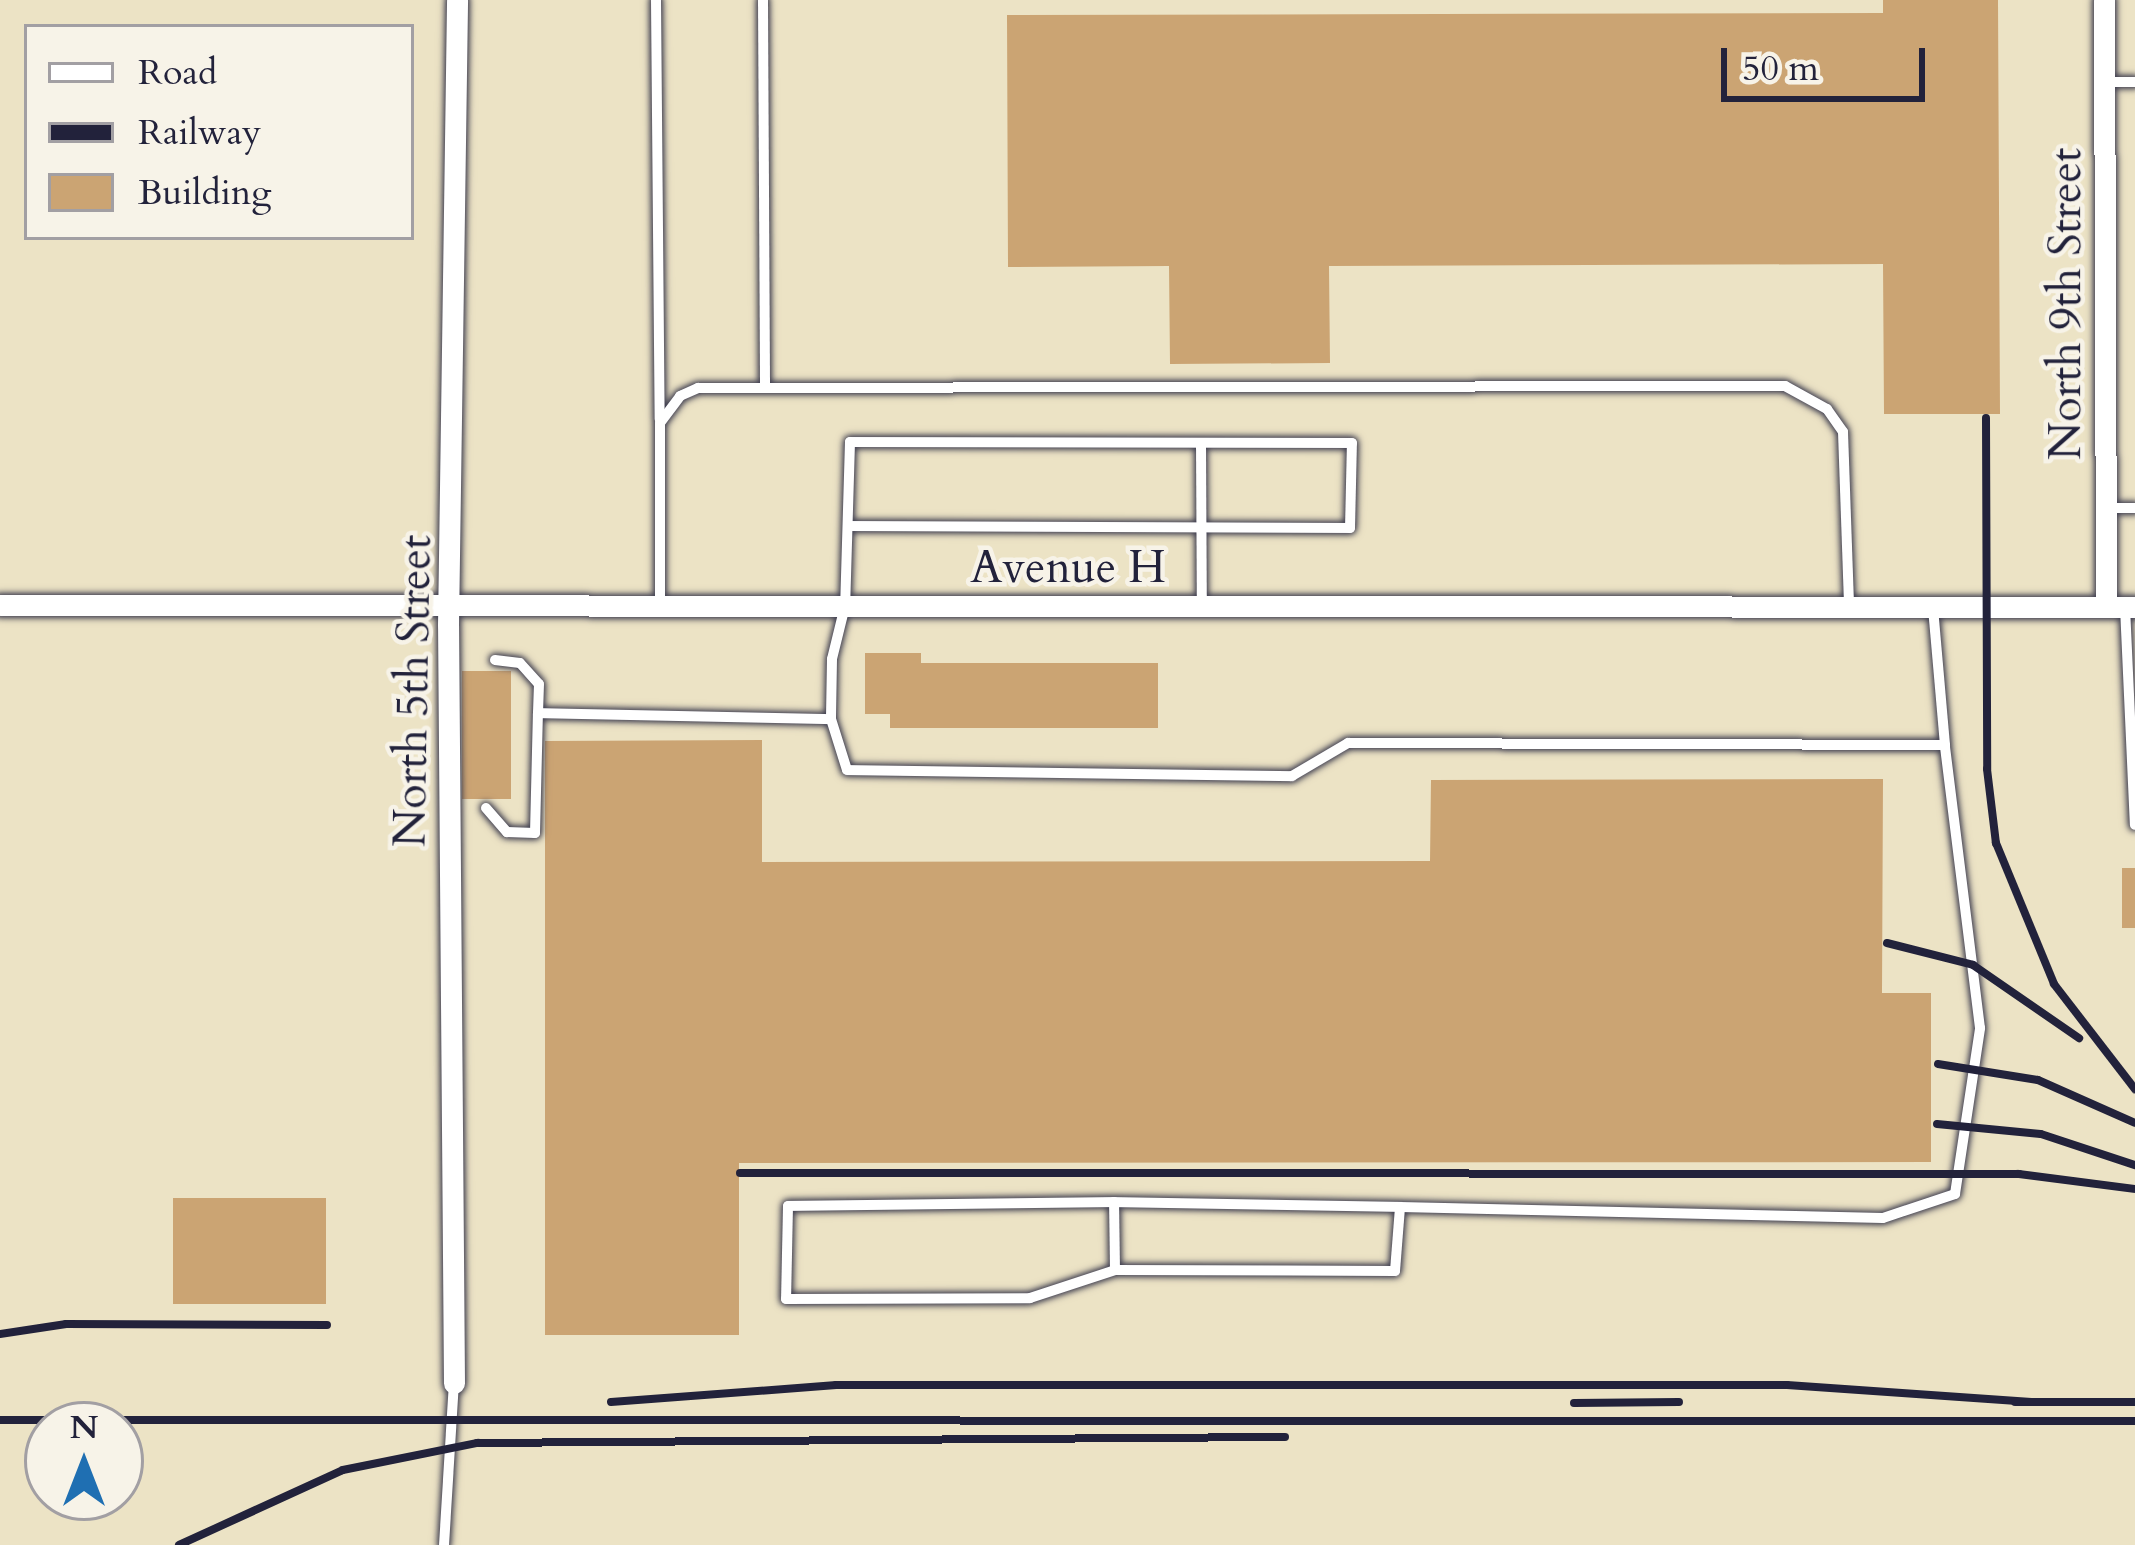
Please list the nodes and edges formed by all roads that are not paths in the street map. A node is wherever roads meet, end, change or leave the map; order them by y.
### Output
1 (457, 0) edge
2 (656, 0) edge
3 (764, 0) edge
4 (2104, 0) edge
5 (2104, 82) junction
6 (2135, 82) edge
7 (765, 388) junction
8 (660, 423) junction
9 (1201, 443) junction
10 (2106, 508) junction
11 (2135, 508) edge
12 (849, 526) junction
13 (1202, 527) junction
14 (0, 605) edge
15 (845, 606) junction
16 (454, 608) junction
17 (660, 608) junction
18 (1202, 608) junction
19 (1849, 608) junction
20 (1932, 608) junction
21 (2122, 608) edge
22 (495, 661) dead end
23 (2130, 671) edge
24 (538, 713) junction
25 (831, 719) junction
26 (1946, 746) junction
27 (486, 808) dead end
28 (2135, 825) edge
29 (1114, 1202) junction
30 (1400, 1207) junction
31 (1115, 1270) junction
32 (454, 1383) joint
33 (444, 1545) edge

1 - 16 street, North 5th Street
2 - 8 lane
3 - 7 lane
4 - 5 street, North 9th Street
5 - 6 lane
5 - 10 street, North 9th Street
7 - 8 lane
7 - 19 lane
8 - 17 lane
9 - 12 lane
9 - 13 lane
9 - 13 lane
10 - 11 lane
10 - 21 street, North 9th Street
12 - 13 lane
12 - 15 lane
13 - 18 lane
14 - 16 street, Avenue H
15 - 17 street, Avenue H
15 - 18 street, Avenue H
15 - 25 lane
16 - 17 street, Avenue H
16 - 32 street, North 5th Street
18 - 19 street, Avenue H
19 - 20 street, Avenue H
20 - 21 street, Avenue H
20 - 26 lane
21 - 23 lane
22 - 24 lane
23 - 28 lane
24 - 25 lane
24 - 27 lane
25 - 26 lane
26 - 30 lane
29 - 30 lane
29 - 31 lane
29 - 31 lane
30 - 31 lane
32 - 33 lane

